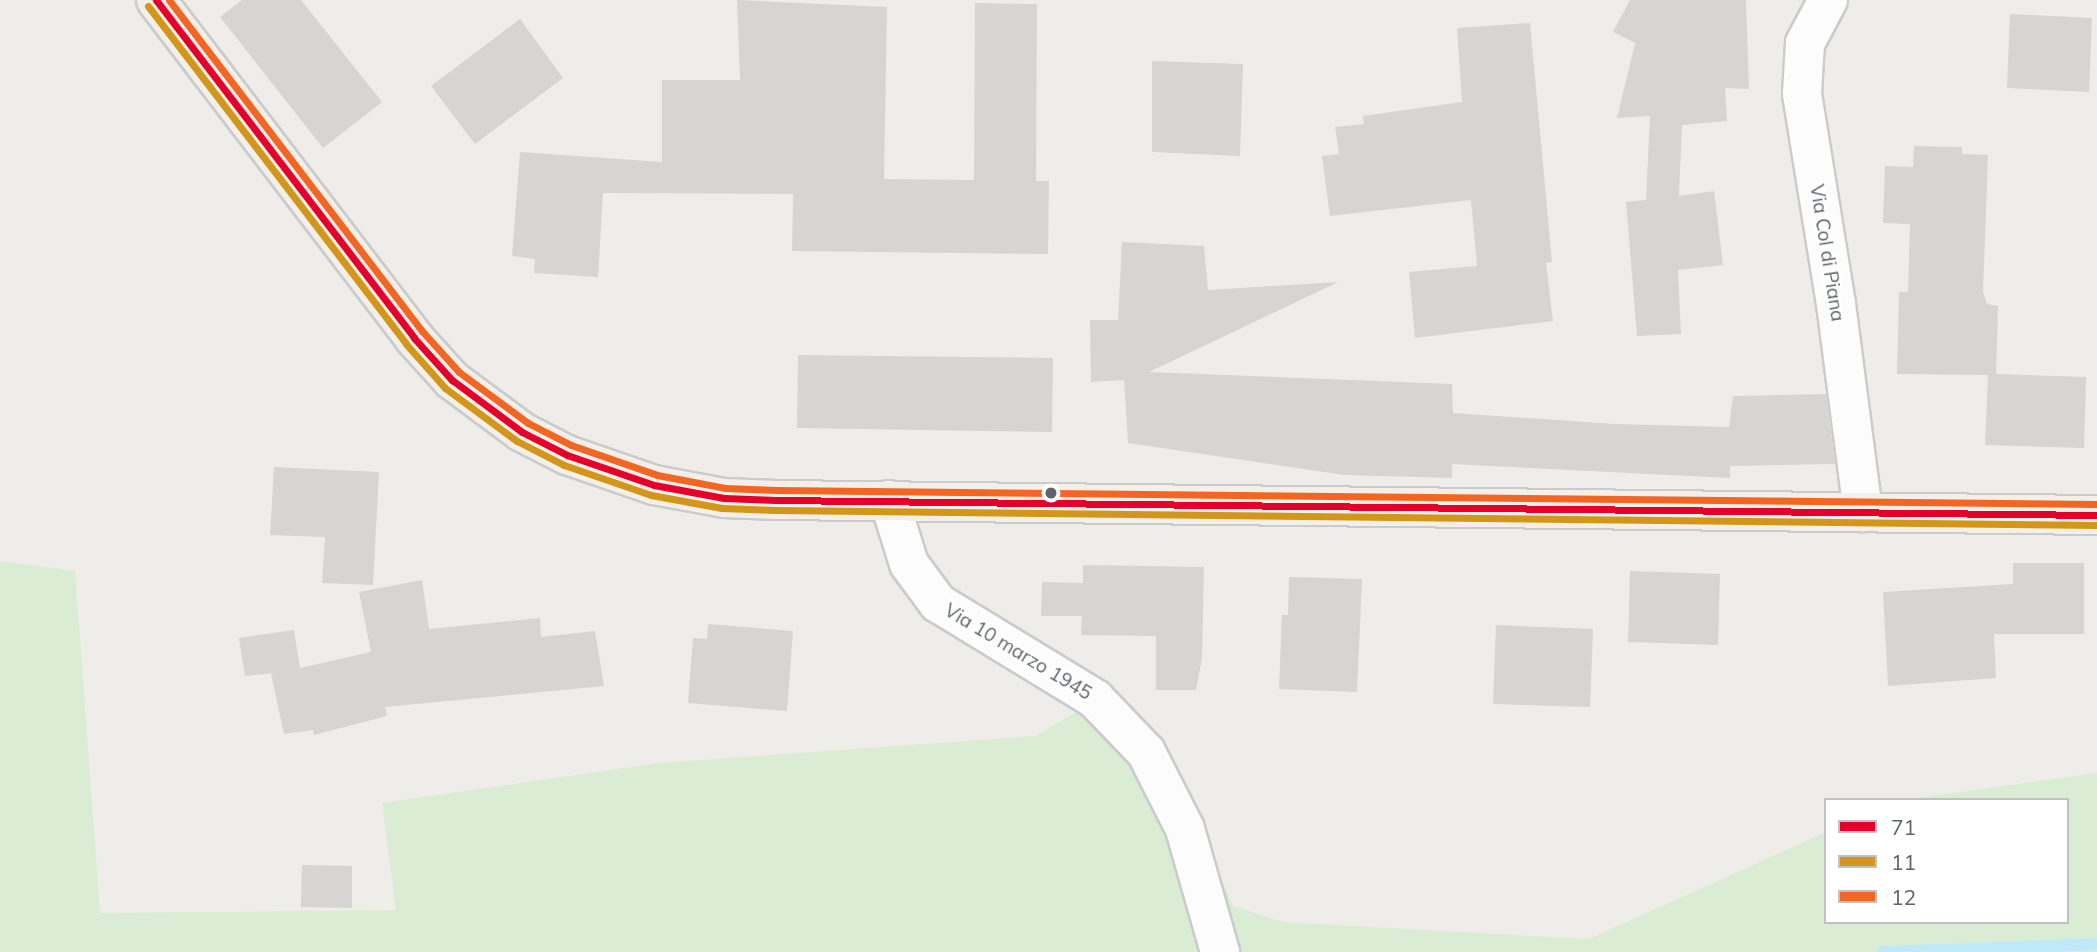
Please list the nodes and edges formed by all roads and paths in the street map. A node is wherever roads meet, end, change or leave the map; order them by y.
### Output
1 (156, 0) edge
2 (1828, 0) edge
3 (889, 500) junction
4 (1863, 512) junction
5 (2097, 515) edge
6 (1220, 952) edge

1 - 3 main road
2 - 4 street, Via Col di Piana
3 - 4 main road
3 - 6 street, Via 10 marzo 1945
4 - 5 main road

